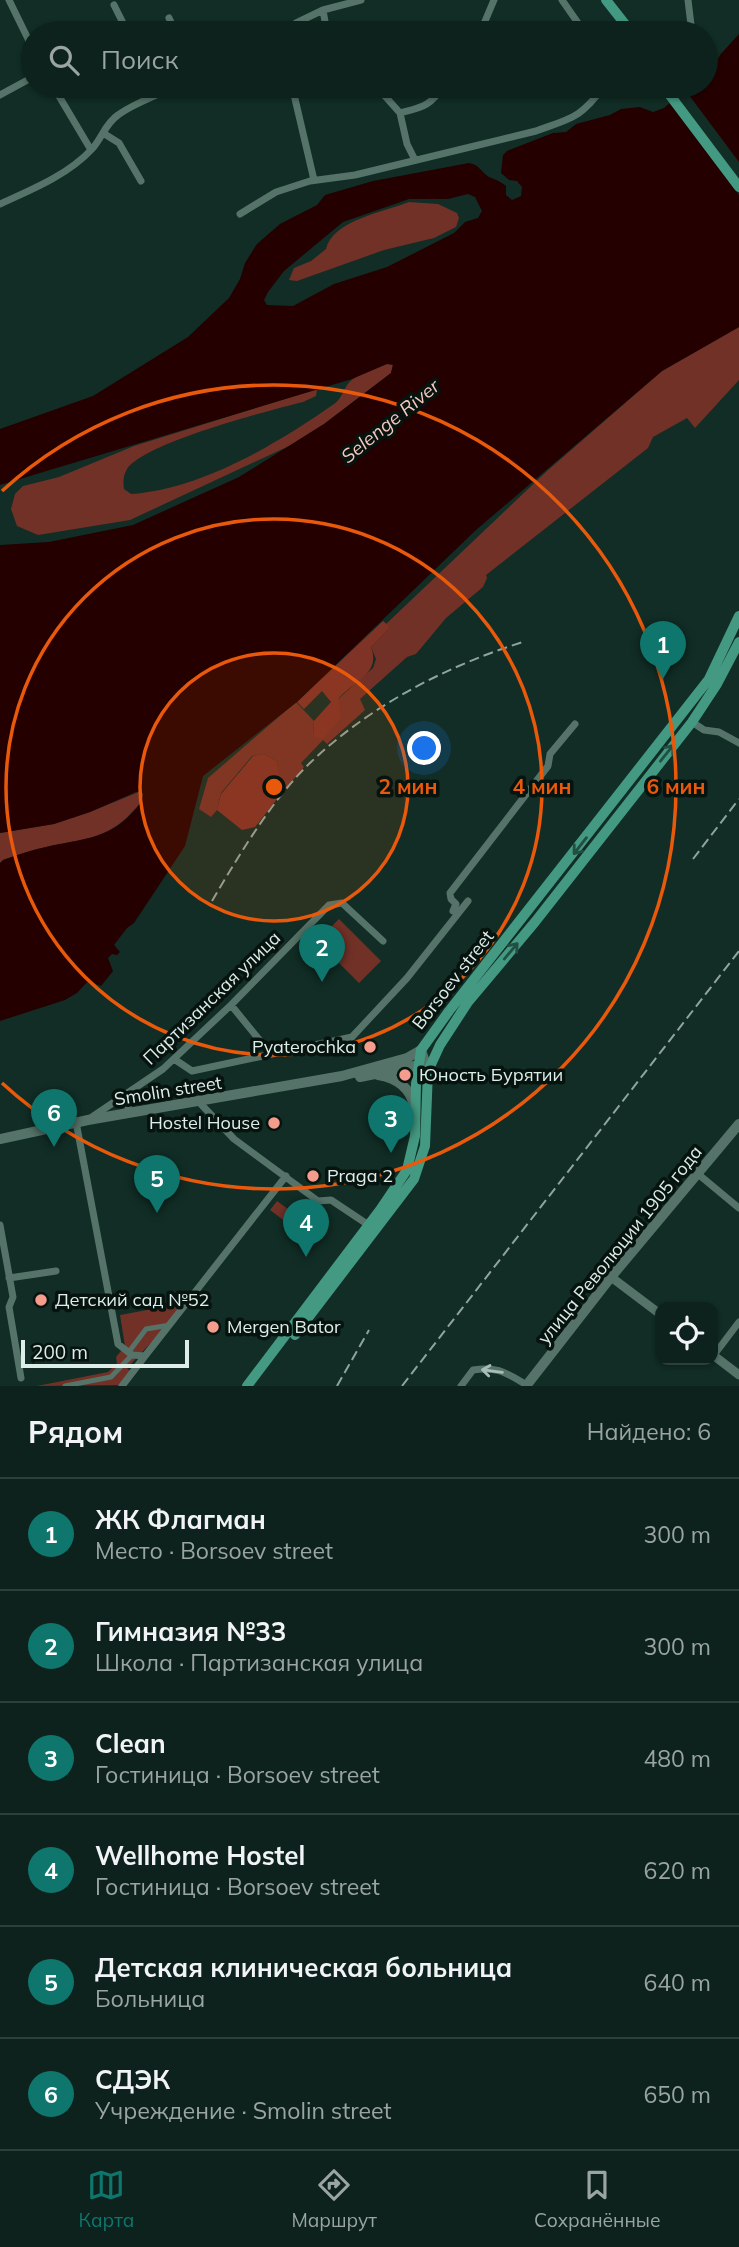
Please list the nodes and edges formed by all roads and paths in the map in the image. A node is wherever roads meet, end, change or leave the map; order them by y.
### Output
1 (9, 0) edge
2 (326, 0) edge
3 (361, 0) edge
4 (494, 0) edge
5 (562, 0) edge
6 (597, 0) edge
7 (606, 0) edge
8 (688, 0) edge
9 (114, 5) dead end
10 (323, 10) junction
11 (169, 18) dead end
12 (122, 21) edge
13 (170, 21) edge
14 (300, 21) edge
15 (325, 21) edge
16 (485, 21) edge
17 (576, 21) edge
18 (614, 21) edge
19 (623, 21) edge
20 (691, 21) edge
21 (21, 24) edge
22 (21, 84) edge
23 (0, 95) edge
24 (59, 98) edge
25 (152, 98) edge
26 (295, 98) edge
27 (387, 98) edge
28 (435, 98) edge
29 (595, 98) edge
30 (672, 98) edge
31 (681, 98) edge
32 (400, 113) junction
33 (103, 133) junction
34 (91, 150) junction
35 (415, 160) junction
36 (739, 177) edge
37 (314, 180) junction
38 (141, 181) dead end
39 (739, 187) edge
40 (0, 204) edge
41 (240, 214) dead end
42 (739, 616) edge
43 (739, 642) edge
44 (687, 718) junction
45 (575, 724) dead end
46 (739, 743) edge
47 (468, 901) dead end
48 (453, 911) dead end
49 (383, 941) dead end
50 (465, 999) junction
51 (231, 1005) junction
52 (270, 1053) junction
53 (174, 1059) junction
54 (423, 1062) junction
55 (342, 1076) junction
56 (367, 1076) junction
57 (131, 1093) junction
58 (200, 1104) junction
59 (415, 1109) junction
60 (127, 1114) junction
61 (88, 1120) junction
62 (739, 1124) edge
63 (77, 1125) junction
64 (0, 1142) edge
65 (698, 1174) junction
66 (286, 1176) junction
67 (739, 1208) edge
68 (0, 1225) edge
69 (372, 1228) junction
70 (56, 1271) dead end
71 (611, 1277) junction
72 (9, 1278) junction
73 (655, 1310) edge
74 (739, 1322) edge
75 (170, 1325) junction
76 (718, 1349) edge
77 (131, 1352) junction
78 (143, 1355) junction
79 (718, 1359) edge
80 (739, 1376) edge
81 (21, 1378) dead end
82 (65, 1386) edge
83 (122, 1386) edge
84 (247, 1386) edge
85 (254, 1386) edge
86 (461, 1386) edge
87 (526, 1386) edge

1 - 21 street
2 - 10 street
3 - 10 street
4 - 16 street
5 - 17 street
6 - 18 main road
7 - 19 main road
8 - 20 street
9 - 12 street
10 - 14 street
10 - 15 street
11 - 13 street
22 - 23 street
24 - 34 street
25 - 33 street
26 - 37 street
27 - 32 street
28 - 32 street
29 - 35 street
30 - 39 main road
31 - 36 main road
32 - 35 street
33 - 34 street
33 - 38 street
34 - 40 street
35 - 37 street
37 - 41 street
42 - 44 main road, Borsoev street
43 - 44 main road, Borsoev street
44 - 46 street
44 - 50 main road, Borsoev street
45 - 48 street
47 - 52 street
49 - 51 street, Партизанская улица
50 - 54 main road, Borsoev street
50 - 54 main road, Borsoev street
51 - 52 street
51 - 53 street, Партизанская улица
52 - 53 street
53 - 57 street, Партизанская улица
54 - 55 main road, Smolin street
54 - 56 main road, Smolin street
54 - 59 main road, Borsoev street
54 - 69 main road, Borsoev street
55 - 56 main road, Smolin street
55 - 58 main road, Smolin street
56 - 58 main road
56 - 59 main road, Smolin street
57 - 60 street
57 - 61 street, Партизанская улица
58 - 60 main road, Smolin street
58 - 63 main road
58 - 66 street
59 - 69 main road, Borsoev street
60 - 61 main road, Smolin street
61 - 63 main road, Smolin street
62 - 65 main road, улица Революции 1905 года
63 - 64 main road, Smolin street
63 - 77 street
65 - 67 street
65 - 71 main road, улица Революции 1905 года
66 - 69 street
66 - 75 street
68 - 72 street
69 - 84 main road, Borsoev street
69 - 85 main road, Borsoev street
70 - 72 street
71 - 73 street
71 - 87 main road, улица Революции 1905 года
72 - 81 street
74 - 76 street
75 - 77 street
75 - 78 street
77 - 78 street
77 - 82 street
78 - 83 street
79 - 80 street
87 -> 86 street

